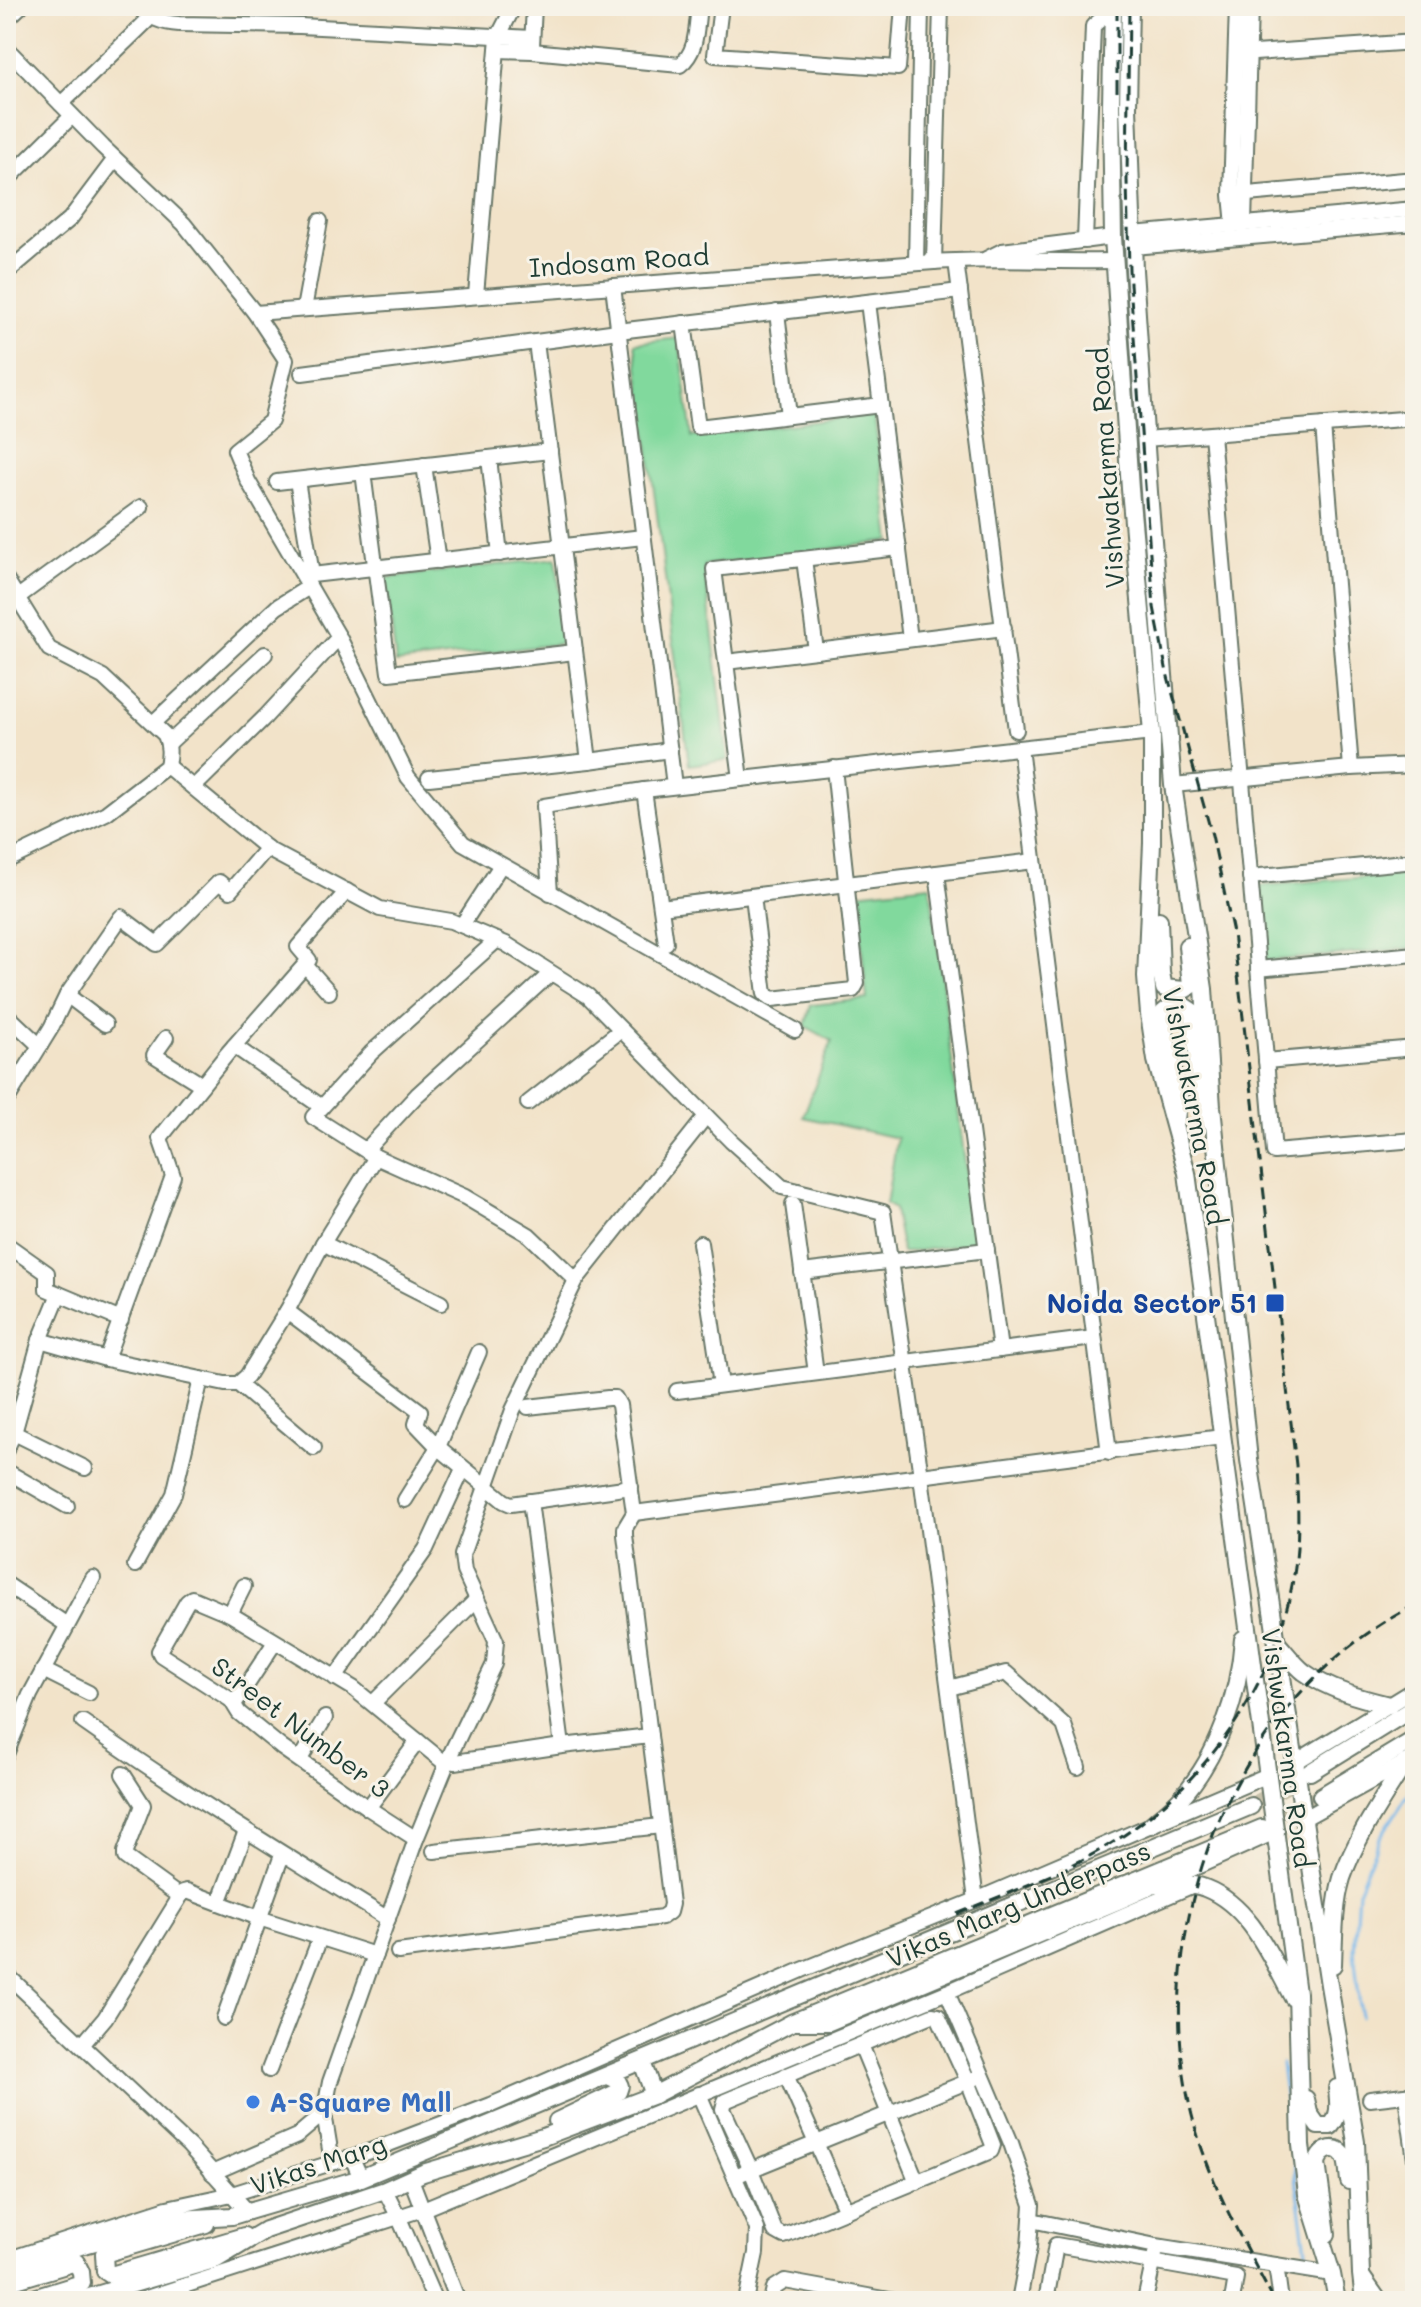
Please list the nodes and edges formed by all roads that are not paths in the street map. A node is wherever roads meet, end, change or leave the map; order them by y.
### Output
1 (21, 6) edge
2 (137, 6) edge
3 (514, 6) edge
4 (534, 6) edge
5 (699, 6) edge
6 (721, 6) edge
7 (903, 6) edge
8 (921, 6) edge
9 (941, 6) edge
10 (1130, 6) edge
11 (1237, 6) edge
12 (1250, 6) edge
13 (1113, 7) edge
14 (151, 17) junction
15 (6, 20) edge
16 (1415, 42) edge
17 (497, 44) junction
18 (532, 45) junction
19 (6, 48) edge
20 (1242, 54) junction
21 (61, 104) junction
22 (72, 116) junction
23 (115, 159) junction
24 (1415, 179) edge
25 (6, 181) edge
26 (1238, 194) junction
27 (1415, 209) edge
28 (320, 221) dead end
29 (1415, 223) edge
30 (1239, 225) junction
31 (1113, 237) junction
32 (1132, 240) junction
33 (1085, 241) junction
34 (986, 259) junction
35 (956, 261) junction
36 (1114, 261) junction
37 (934, 262) junction
38 (916, 263) junction
39 (6, 273) edge
40 (613, 286) junction
41 (960, 291) junction
42 (476, 295) junction
43 (868, 302) junction
44 (304, 309) junction
45 (777, 312) junction
46 (255, 313) junction
47 (684, 323) junction
48 (618, 331) junction
49 (536, 342) junction
50 (302, 373) dead end
51 (881, 405) junction
52 (789, 416) junction
53 (1415, 418) edge
54 (1323, 425) junction
55 (1212, 434) junction
56 (1145, 439) junction
57 (550, 451) junction
58 (489, 458) junction
59 (424, 465) junction
60 (363, 472) junction
61 (297, 480) junction
62 (277, 482) dead end
63 (141, 507) dead end
64 (643, 537) junction
65 (562, 546) junction
66 (899, 548) junction
67 (500, 554) junction
68 (804, 559) junction
69 (438, 561) junction
70 (376, 568) junction
71 (6, 579) edge
72 (309, 587) junction
73 (18, 597) junction
74 (1004, 628) junction
75 (339, 637) junction
76 (910, 639) junction
77 (816, 651) junction
78 (575, 652) junction
79 (265, 654) dead end
80 (726, 662) junction
81 (154, 722) junction
82 (1016, 730) dead end
83 (1152, 733) junction
84 (169, 743) junction
85 (1020, 748) junction
86 (670, 750) junction
87 (589, 761) junction
88 (1415, 765) edge
89 (167, 766) junction
90 (834, 768) junction
91 (1351, 768) junction
92 (429, 778) dead end
93 (741, 779) junction
94 (1241, 779) junction
95 (1173, 785) junction
96 (674, 786) junction
97 (194, 787) junction
98 (644, 790) junction
99 (1182, 838) junction
100 (1152, 843) junction
101 (267, 848) junction
102 (6, 861) edge
103 (1034, 861) junction
104 (1415, 861) edge
105 (501, 865) junction
106 (937, 873) junction
107 (1250, 877) junction
108 (846, 884) junction
109 (347, 891) junction
110 (550, 893) junction
111 (753, 896) junction
112 (661, 907) junction
113 (462, 925) junction
114 (497, 940) junction
115 (666, 943) dead end
116 (1415, 954) edge
117 (305, 965) junction
118 (1258, 969) junction
119 (550, 974) junction
120 (329, 992) dead end
121 (67, 995) junction
122 (6, 1014) edge
123 (105, 1024) dead end
124 (621, 1030) junction
125 (795, 1030) dead end
126 (166, 1038) dead end
127 (40, 1046) junction
128 (234, 1046) junction
129 (1415, 1048) edge
130 (1266, 1061) junction
131 (202, 1085) junction
132 (6, 1101) edge
133 (528, 1103) dead end
134 (322, 1107) junction
135 (706, 1116) junction
136 (1175, 1126) junction
137 (1214, 1126) junction
138 (1415, 1140) edge
139 (371, 1154) junction
140 (793, 1204) dead end
141 (323, 1243) junction
142 (700, 1243) dead end
143 (6, 1244) edge
144 (987, 1250) junction
145 (891, 1261) junction
146 (802, 1272) junction
147 (576, 1280) junction
148 (59, 1294) junction
149 (441, 1303) dead end
150 (287, 1311) junction
151 (121, 1320) junction
152 (1094, 1338) junction
153 (40, 1340) junction
154 (1000, 1350) junction
155 (479, 1352) dead end
156 (106, 1359) junction
157 (905, 1362) junction
158 (816, 1373) junction
159 (201, 1379) junction
160 (238, 1384) junction
161 (721, 1385) junction
162 (677, 1391) dead end
163 (528, 1407) dead end
164 (14, 1433) junction
165 (1222, 1437) junction
166 (438, 1447) junction
167 (314, 1448) dead end
168 (6, 1450) edge
169 (1109, 1453) junction
170 (85, 1468) dead end
171 (463, 1469) junction
172 (6, 1471) edge
173 (921, 1476) junction
174 (631, 1487) junction
175 (487, 1489) junction
176 (405, 1500) dead end
177 (530, 1501) junction
178 (67, 1506) dead end
179 (634, 1513) junction
180 (135, 1565) dead end
181 (93, 1578) dead end
182 (6, 1584) edge
183 (244, 1586) dead end
184 (477, 1599) junction
185 (1244, 1609) junction
186 (230, 1614) junction
187 (67, 1625) junction
188 (275, 1642) junction
189 (1277, 1642) junction
190 (43, 1670) junction
191 (335, 1678) junction
192 (949, 1688) junction
193 (1415, 1689) edge
194 (89, 1693) dead end
195 (235, 1703) junction
196 (373, 1703) junction
197 (1389, 1705) junction
198 (1415, 1707) edge
199 (325, 1718) dead end
200 (83, 1722) dead end
201 (650, 1736) junction
202 (1415, 1739) edge
203 (418, 1741) junction
204 (562, 1746) junction
205 (6, 1754) edge
206 (300, 1759) junction
207 (1410, 1760) edge
208 (451, 1763) junction
209 (1294, 1763) junction
210 (1078, 1767) dead end
211 (1310, 1772) tunnel mouth
212 (123, 1774) dead end
213 (1268, 1775) junction
214 (1321, 1796) tunnel mouth
215 (1251, 1806) tunnel mouth
216 (368, 1808) junction
217 (1303, 1819) junction
218 (1151, 1825) junction
219 (661, 1826) junction
220 (1270, 1830) junction
221 (246, 1831) junction
222 (416, 1839) junction
223 (434, 1851) dead end
224 (282, 1855) junction
225 (1156, 1885) junction
226 (1191, 1886) junction
227 (179, 1896) junction
228 (976, 1900) junction
229 (219, 1903) junction
230 (259, 1918) junction
231 (388, 1919) junction
232 (320, 1938) junction
233 (398, 1952) dead end
234 (375, 1955) junction
235 (802, 1970) junction
236 (6, 1974) edge
237 (810, 1989) junction
238 (1330, 1990) junction
239 (947, 1992) junction
240 (1297, 2006) junction
241 (224, 2018) dead end
242 (791, 2023) junction
243 (1338, 2038) junction
244 (82, 2045) junction
245 (861, 2045) junction
246 (642, 2062) junction
247 (269, 2070) dead end
248 (786, 2075) junction
249 (608, 2076) junction
250 (975, 2078) junction
251 (1300, 2082) junction
252 (699, 2094) junction
253 (654, 2095) junction
254 (1411, 2095) edge
255 (1370, 2099) dead end
256 (324, 2113) junction
257 (889, 2113) junction
258 (543, 2137) junction
259 (816, 2143) junction
260 (352, 2158) junction
261 (1415, 2160) edge
262 (332, 2162) junction
263 (751, 2170) junction
264 (212, 2173) junction
265 (735, 2176) junction
266 (361, 2178) junction
267 (411, 2179) junction
268 (917, 2182) junction
269 (385, 2190) junction
270 (232, 2194) junction
271 (423, 2209) junction
272 (846, 2211) junction
273 (240, 2214) junction
274 (399, 2218) junction
275 (1360, 2218) junction
276 (1031, 2220) junction
277 (265, 2230) junction
278 (1156, 2246) junction
279 (6, 2260) edge
280 (1153, 2262) junction
281 (1276, 2265) junction
282 (1330, 2267) junction
283 (6, 2271) edge
284 (1361, 2274) junction
285 (6, 2283) edge
286 (836, 2296) edge
287 (24, 2301) edge
288 (76, 2301) edge
289 (137, 2301) edge
290 (435, 2301) edge
291 (458, 2301) edge
292 (746, 2301) edge
293 (771, 2301) edge
294 (895, 2301) edge
295 (1019, 2301) edge
296 (1046, 2301) edge
297 (1145, 2301) edge
298 (1232, 2301) edge
299 (1281, 2301) edge
300 (1337, 2301) edge
301 (1364, 2301) edge
302 (1380, 2301) edge

1 - 15 street
2 - 14 street
3 - 17 street
4 - 18 street
5 - 18 street
6 - 7 street
8 - 38 street
9 - 37 street
10 - 32 main road, Vishwakarma Road
11 - 20 street
12 - 20 street
13 - 31 main road, Vishwakarma Road
13 - 33 street
14 - 17 street
14 - 21 street
16 - 20 street
17 - 18 street
17 - 42 street
19 - 21 street
20 - 26 street
21 - 22 street
22 - 23 street
22 - 25 street
23 - 39 street
23 - 46 street
24 - 26 street
26 - 30 street
27 - 30 street
28 - 44 street
29 - 32 street
30 - 32 street
31 - 33 street, Indosam Road
31 - 36 main road, Vishwakarma Road
32 - 56 main road, Vishwakarma Road
33 - 34 street, Indosam Road
34 - 35 street, Indosam Road
34 - 36 street, Indosam Road
35 - 37 street, Indosam Road
35 - 41 street
36 - 83 main road, Vishwakarma Road
37 - 38 street, Indosam Road
38 - 40 street, Indosam Road
40 - 42 street, Indosam Road
40 - 48 street
41 - 43 street
41 - 74 street
42 - 44 street, Indosam Road
43 - 45 street
43 - 51 street
44 - 46 street, Indosam Road
45 - 47 street
45 - 52 street
46 - 72 street
47 - 48 street
47 - 52 street
48 - 49 street
48 - 64 street
49 - 50 street
49 - 57 street
51 - 52 street
51 - 66 street
53 - 54 street
54 - 55 street
54 - 91 street
55 - 56 street
55 - 94 street
56 - 95 main road, Vishwakarma Road
57 - 58 street
57 - 65 street
58 - 59 street
58 - 67 street
59 - 60 street
59 - 69 street
60 - 61 street
60 - 70 street
61 - 62 street
61 - 70 street
63 - 73 street
64 - 65 street
64 - 86 street
65 - 67 street
65 - 78 street
66 - 68 street
66 - 76 street
67 - 69 street
68 - 77 street
68 - 80 street
69 - 70 street
70 - 78 street
71 - 73 street
72 - 75 street
72 - 81 street
73 - 81 street
74 - 76 street
74 - 82 street
75 - 97 street
75 - 105 street
76 - 77 street
77 - 80 street
78 - 87 street
79 - 84 street
80 - 93 street
81 - 84 street
83 - 85 street
83 - 100 main road, Vishwakarma Road
84 - 89 street
85 - 90 street
85 - 103 street
86 - 87 street
86 - 96 street
87 - 92 street
88 - 91 street
89 - 97 street
89 - 102 street
90 - 93 street
90 - 108 street
91 - 94 street
93 - 96 street
94 - 95 street
94 - 107 street
95 - 99 main road, Vishwakarma Road
96 - 98 street
97 - 101 street
98 - 110 street
98 - 112 street
99 - 100 main road
99 - 137 main road, Vishwakarma Road
100 - 136 main road, Vishwakarma Road
101 - 109 street
101 - 121 street
103 - 106 street
103 - 152 street
104 - 107 street
105 - 110 street
105 - 113 street
106 - 108 street
106 - 144 street
107 - 118 street
108 - 111 street
108 - 111 street
109 - 113 street
109 - 117 street
110 - 125 street
111 - 112 street
112 - 115 street
113 - 114 street
114 - 119 street
114 - 134 street
116 - 118 street
117 - 120 street
117 - 128 street
118 - 130 street
119 - 124 street
119 - 139 street
121 - 123 street
121 - 127 street
122 - 127 street
124 - 133 street
124 - 135 street
126 - 131 street
127 - 132 street
128 - 131 street
128 - 134 street
129 - 130 street
130 - 138 street
131 - 151 street
134 - 139 street
135 - 145 street
135 - 147 street
136 - 137 main road
136 - 165 main road, Vishwakarma Road
137 - 189 main road, Vishwakarma Road
139 - 141 street
139 - 147 street
140 - 146 street
141 - 149 street
141 - 150 street
142 - 161 street
143 - 148 street
144 - 145 street
144 - 154 street
145 - 146 street
145 - 157 street
146 - 158 street
147 - 175 street
148 - 151 street
148 - 153 street
150 - 160 street
150 - 166 street
151 - 156 street
152 - 154 street
152 - 169 street
153 - 156 street
153 - 164 street
154 - 157 street
155 - 166 street
156 - 159 street
157 - 158 street
157 - 173 street
158 - 161 street
159 - 160 street
159 - 180 street
160 - 167 street
161 - 162 street
163 - 174 street
164 - 168 street
164 - 170 street
165 - 169 street
165 - 185 main road, Vishwakarma Road
166 - 171 street
166 - 176 street
169 - 173 street
171 - 175 street
171 - 191 street
172 - 178 street
173 - 179 street
173 - 192 street
174 - 177 street
174 - 179 street
175 - 177 street
175 - 184 street
177 - 204 street
179 - 201 street
181 - 187 street
182 - 187 street
183 - 186 street
184 - 196 street
184 - 208 street
185 - 213 main road, Vishwakarma Road
185 - 218 main road
186 - 188 street
186 - 195 street, Street Number 3
187 - 190 street
188 - 191 street
188 - 195 street
189 - 197 main road
189 - 209 main road, Vishwakarma Road
190 - 194 street
190 - 205 street
191 - 196 street
192 - 210 street
192 - 228 street
193 - 197 street
195 - 206 street, Street Number 3
196 - 203 street
197 - 209 street
198 - 211 main road
199 - 206 street
200 - 221 street
201 - 204 street
201 - 219 street
202 - 214 main road
203 - 208 street
203 - 216 street
204 - 208 street
206 - 216 street, Street Number 3
207 - 217 street
207 - 238 main road
208 - 222 street
209 - 217 main road, Vishwakarma Road
212 - 227 street
213 - 218 street
213 - 220 main road, Vishwakarma Road
215 - 237 main road, Vikas Marg Underpass
216 - 222 street, Street Number 3
217 - 238 main road, Vishwakarma Road
218 - 228 street
219 - 223 street
219 - 233 street
220 - 225 street
220 - 240 main road, Vishwakarma Road
220 - 242 main road, Vikas Marg Underpass
221 - 224 street
221 - 229 street
222 - 231 street
224 - 230 street
224 - 231 street
225 - 226 main road
225 - 242 street
226 - 239 street
226 - 240 main road
227 - 229 street
227 - 244 street
228 - 235 street
229 - 230 street
230 - 232 street
230 - 241 street
231 - 234 street
232 - 234 street
232 - 247 street
234 - 256 street
235 - 237 street
235 - 260 street
236 - 244 street
237 - 246 main road, Vikas Marg
238 - 243 main road, Vishwakarma Road
239 - 250 street
239 - 252 street
240 - 251 main road, Vishwakarma Road
242 - 253 main road, Vikas Marg
243 - 251 main road
243 - 275 main road, Vishwakarma Road
244 - 264 street
245 - 248 street
245 - 250 street
245 - 257 street
246 - 249 main road, Vikas Marg
246 - 253 main road
248 - 259 street
248 - 263 street
249 - 258 main road
249 - 266 main road, Vikas Marg
250 - 257 street
250 - 268 street
250 - 276 street
251 - 282 main road, Vishwakarma Road
252 - 265 street
252 - 271 street
253 - 258 main road, Vikas Marg
254 - 255 street
254 - 261 street
256 - 262 street
256 - 264 street
257 - 259 street
257 - 268 street
258 - 267 main road, Vikas Marg
259 - 263 street
259 - 272 street
260 - 262 street
260 - 266 street
262 - 270 street
263 - 265 street
263 - 272 street
264 - 270 street
265 - 292 street
266 - 273 main road, Vikas Marg
267 - 269 main road, Vikas Marg
267 - 271 street
268 - 272 street
269 - 274 street
269 - 277 main road, Vikas Marg
270 - 273 street
270 - 279 street
271 - 274 street
271 - 291 street
273 - 277 main road
273 - 283 main road, Vikas Marg
274 - 289 street
274 - 290 street
275 - 282 main road
275 - 284 main road, Vishwakarma Road
276 - 278 street
276 - 295 street
277 - 288 main road, Vikas Marg
278 - 280 street
278 - 281 street
280 - 296 street
280 - 297 street
280 - 298 street
281 - 282 street
281 - 299 street
282 - 300 main road, Vishwakarma Road
284 - 301 main road, Vishwakarma Road
284 - 302 street
285 - 287 main road
286 - 293 street
286 - 294 street

